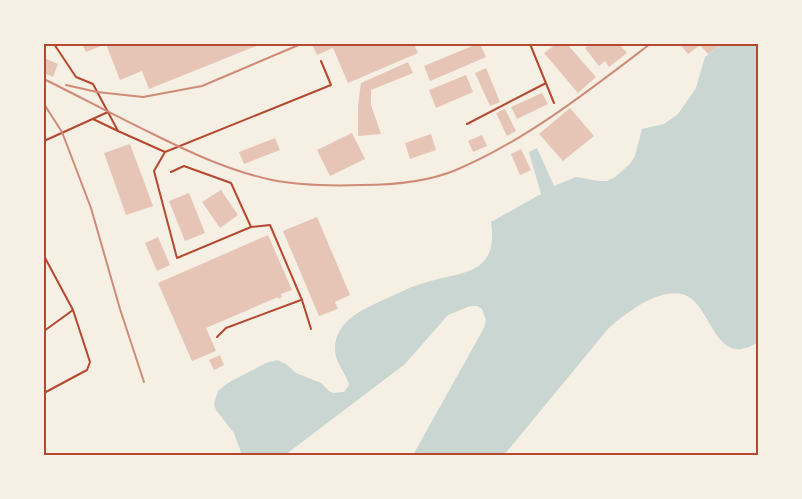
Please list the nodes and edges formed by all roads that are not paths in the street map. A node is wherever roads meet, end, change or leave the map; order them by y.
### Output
1 (54, 44) edge
2 (531, 44) edge
3 (321, 61) dead end
4 (546, 83) junction
5 (554, 103) dead end
6 (108, 112) junction
7 (92, 119) junction
8 (467, 124) dead end
9 (118, 131) junction
10 (44, 141) edge
11 (165, 152) junction
12 (171, 172) dead end
13 (251, 226) junction
14 (44, 256) edge
15 (302, 300) junction
16 (73, 310) junction
17 (311, 329) dead end
18 (44, 331) edge
19 (216, 337) dead end
20 (44, 393) edge

1 - 6 lane
2 - 4 lane
3 - 11 lane
4 - 5 lane
4 - 8 lane
6 - 7 lane
6 - 9 lane
7 - 9 lane
7 - 10 lane
9 - 11 lane
11 - 13 lane
12 - 13 lane
13 - 15 lane
14 - 16 lane
15 - 17 lane
15 - 19 lane
16 - 18 lane
16 - 20 lane

